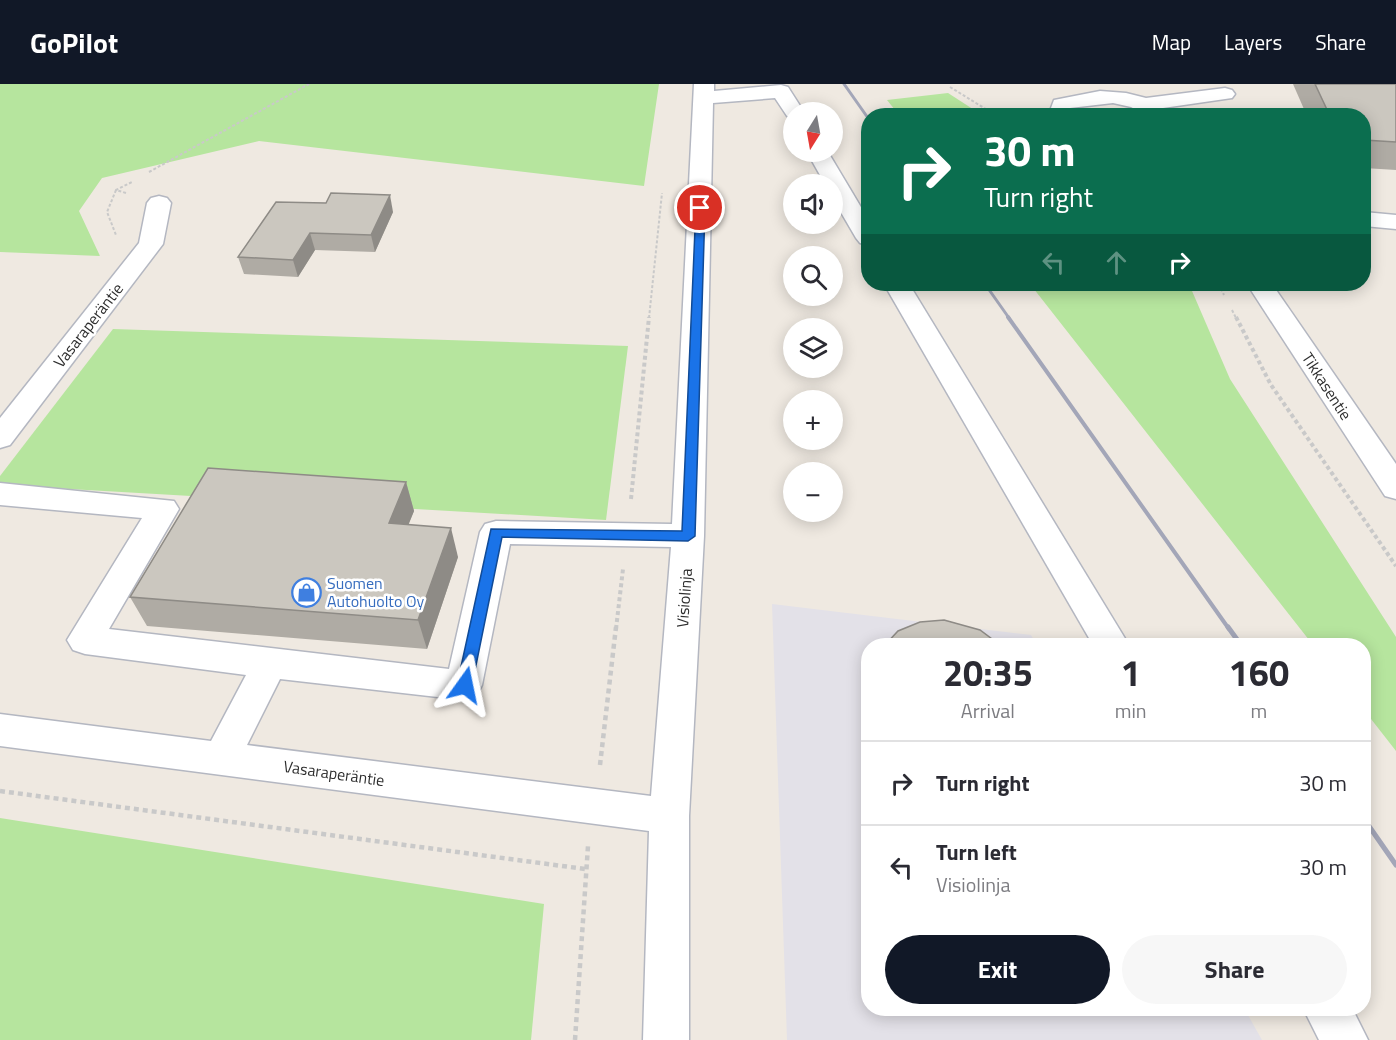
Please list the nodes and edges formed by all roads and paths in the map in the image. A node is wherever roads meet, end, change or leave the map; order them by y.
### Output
1 (309, 84) edge
2 (950, 87) dead end
3 (704, 91) edge
4 (1115, 91) edge
5 (1225, 94) dead end
6 (788, 102) edge
7 (984, 108) edge
8 (1059, 108) edge
9 (1150, 108) edge
10 (1163, 108) edge
11 (823, 162) edge
12 (147, 173) dead end
13 (136, 179) dead end
14 (159, 204) joint
15 (1371, 220) edge
16 (1396, 222) edge
17 (861, 226) edge
18 (900, 291) edge
19 (1223, 291) edge
20 (1265, 291) edge
21 (0, 438) edge
22 (1396, 488) edge
23 (0, 494) edge
24 (688, 536) junction
25 (1396, 566) edge
26 (1107, 638) edge
27 (270, 664) junction
28 (0, 730) edge
29 (221, 758) junction
30 (0, 791) edge
31 (669, 816) junction
32 (585, 869) dead end
33 (1331, 1016) edge
34 (666, 1040) edge
35 (1345, 1040) edge

1 - 12 path
2 - 7 path
3 - 6 street
3 - 24 street, Visiolinja
4 - 8 street
4 - 9 street
5 - 10 street
11 - 17 street
13 - 14 path
14 - 21 street, Vasaraperäntie
15 - 16 street
18 - 26 street
19 - 25 path
20 - 22 street, Tikkasentie
23 - 27 street
24 - 27 street
24 - 31 street, Visiolinja
27 - 29 street
28 - 29 street, Vasaraperäntie
29 - 31 street, Vasaraperäntie
30 - 32 path
31 - 34 street, Visiolinja
33 - 35 street

